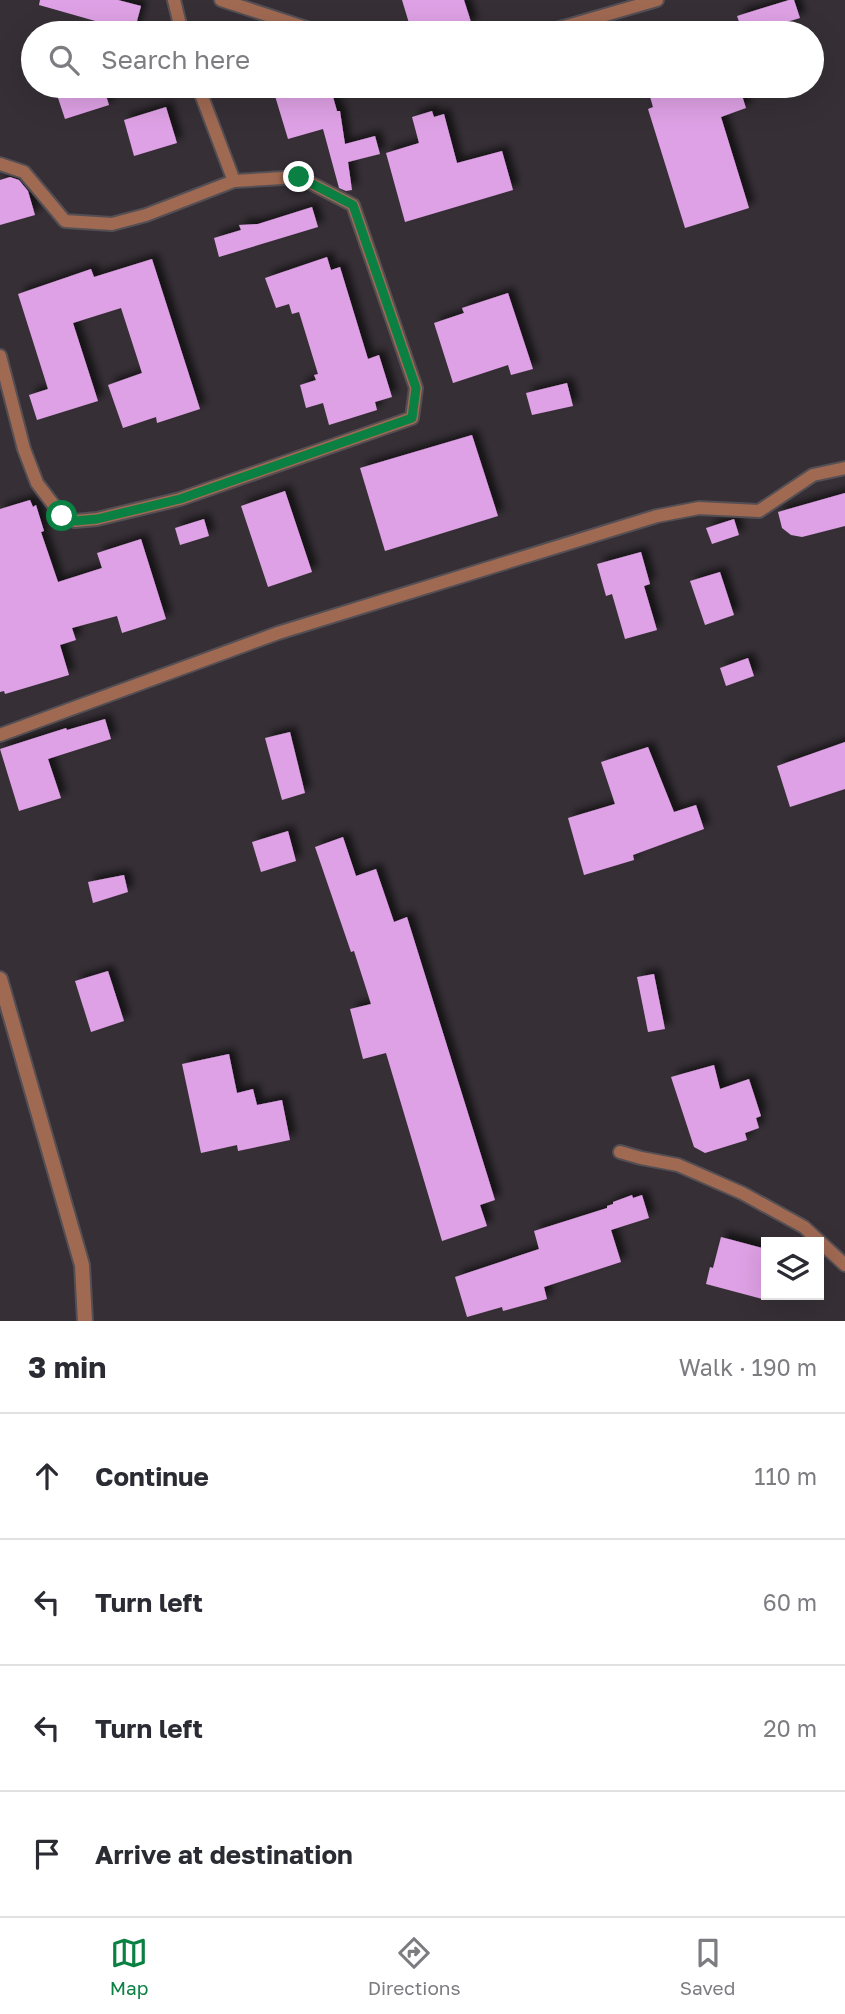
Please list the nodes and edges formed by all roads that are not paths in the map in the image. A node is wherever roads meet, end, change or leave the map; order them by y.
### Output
1 (174, 0) edge
2 (221, 0) edge
3 (657, 0) edge
4 (179, 21) edge
5 (285, 21) edge
6 (584, 21) edge
7 (203, 98) edge
8 (0, 164) edge
9 (234, 181) junction
10 (0, 356) edge
11 (845, 468) edge
12 (0, 735) edge
13 (0, 979) edge
14 (620, 1152) dead end
15 (845, 1265) edge
16 (85, 1321) edge

1 - 4 lane
2 - 5 lane
3 - 6 lane
7 - 9 lane
8 - 9 lane
9 - 10 lane
11 - 12 lane
13 - 16 street
14 - 15 lane

